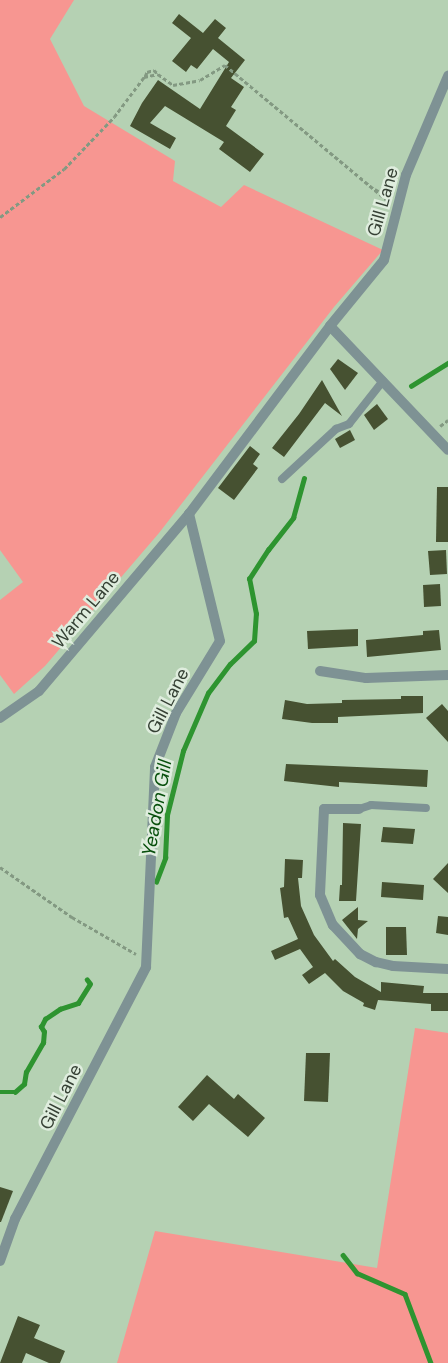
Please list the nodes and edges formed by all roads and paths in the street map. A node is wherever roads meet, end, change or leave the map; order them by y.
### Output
1 (448, 76) edge
2 (398, 205) junction
3 (0, 216) edge
4 (330, 326) junction
5 (383, 381) junction
6 (448, 450) edge
7 (282, 479) dead end
8 (189, 514) junction
9 (320, 671) dead end
10 (448, 675) edge
11 (0, 718) edge
12 (426, 808) dead end
13 (359, 809) joint
14 (0, 867) edge
15 (146, 959) junction
16 (448, 969) edge
17 (0, 1261) edge

1 - 2 street, Gill Lane
2 - 3 path
2 - 4 street, Gill Lane
4 - 5 street
4 - 8 street, Gill Lane
5 - 6 street
5 - 7 lane
8 - 11 street, Warm Lane
8 - 15 street, Gill Lane
9 - 10 street
12 - 13 lane
13 - 16 street
14 - 15 path
15 - 17 street, Gill Lane

